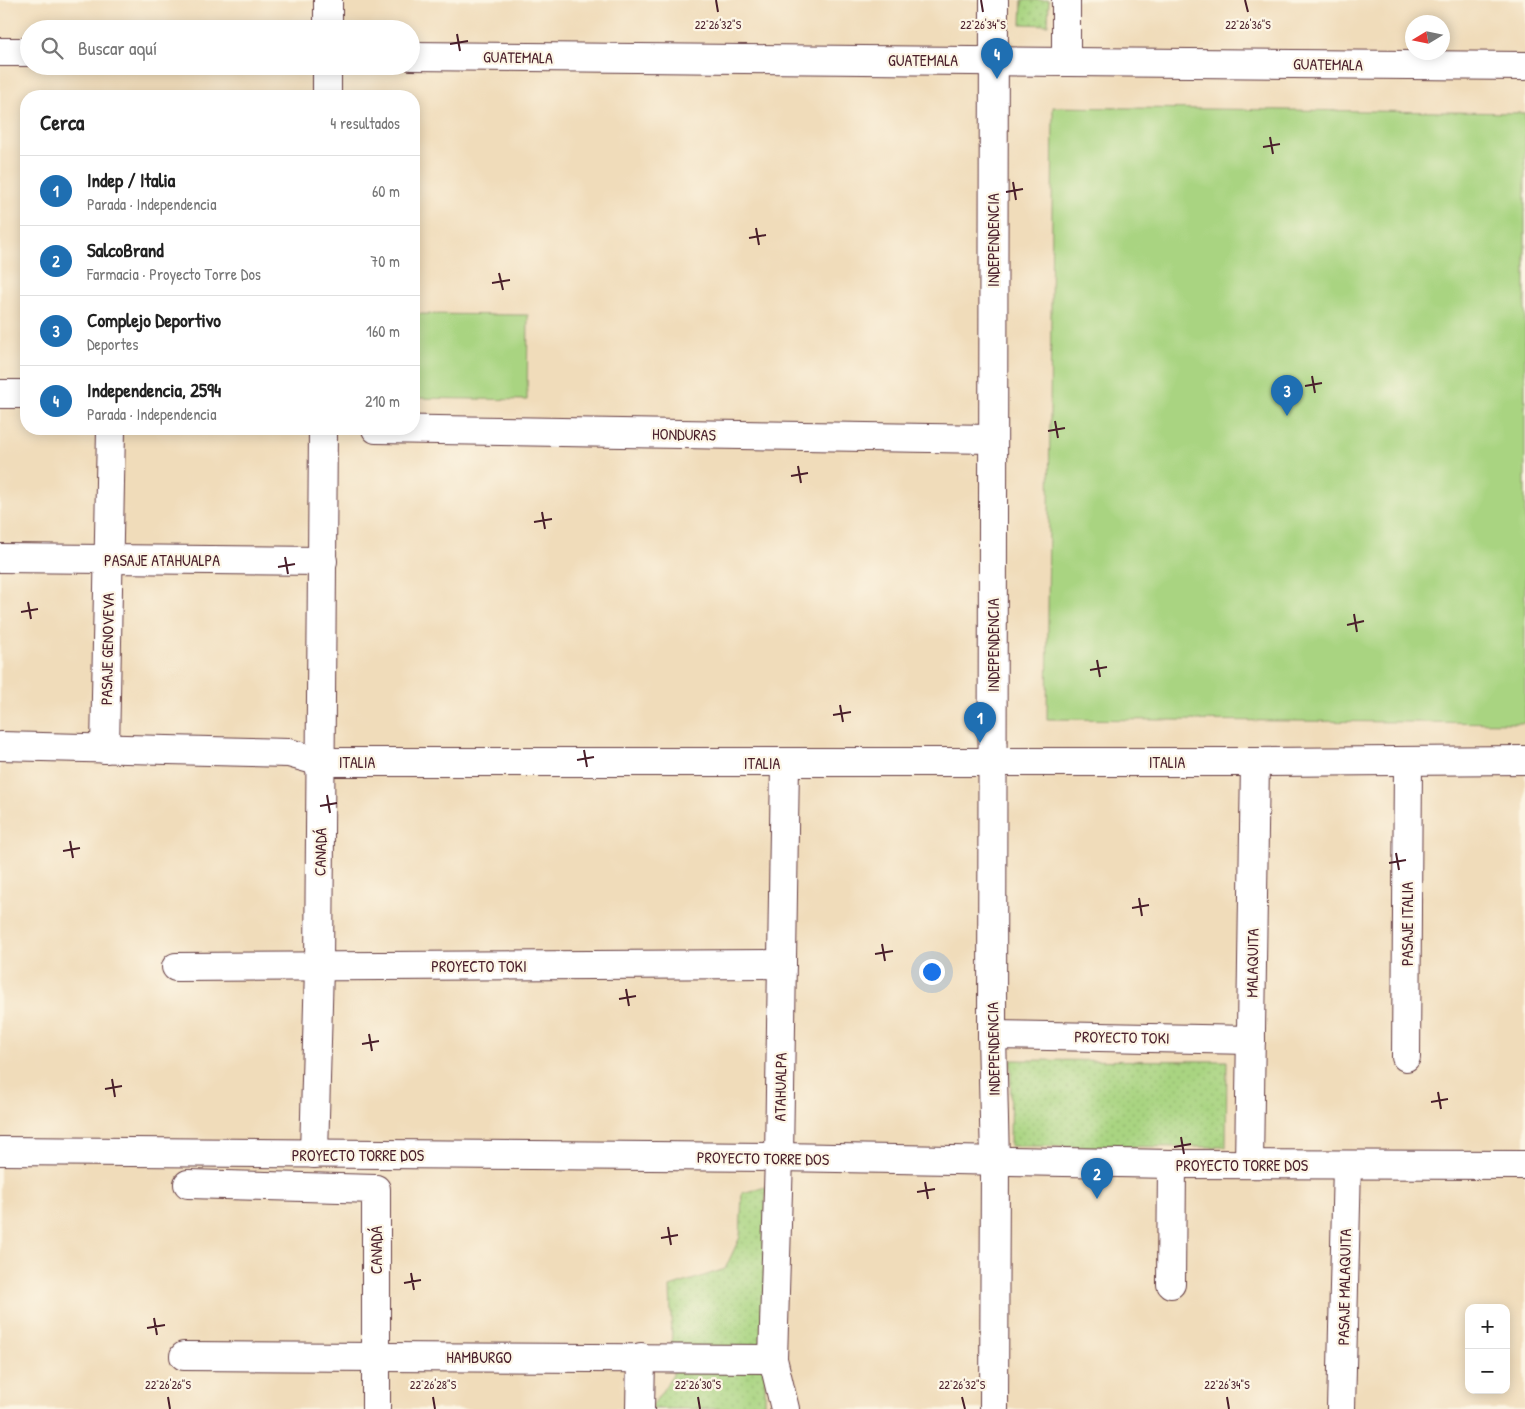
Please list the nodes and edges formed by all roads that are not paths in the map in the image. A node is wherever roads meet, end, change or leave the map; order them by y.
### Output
1 (328, 0) edge
2 (994, 0) edge
3 (1066, 0) edge
4 (328, 20) edge
5 (0, 52) edge
6 (20, 52) edge
7 (420, 56) edge
8 (992, 61) junction
9 (1066, 62) junction
10 (1525, 66) edge
11 (327, 75) edge
12 (327, 90) edge
13 (0, 394) edge
14 (20, 394) edge
15 (420, 430) edge
16 (111, 435) edge
17 (323, 435) edge
18 (992, 438) junction
19 (0, 558) edge
20 (109, 560) junction
21 (323, 560) junction
22 (0, 746) edge
23 (105, 749) junction
24 (1525, 760) edge
25 (1408, 761) junction
26 (321, 762) junction
27 (994, 762) junction
28 (1255, 762) junction
29 (785, 763) junction
30 (782, 964) junction
31 (319, 967) junction
32 (176, 968) dead end
33 (992, 1035) junction
34 (1251, 1040) junction
35 (1406, 1057) dead end
36 (0, 1151) edge
37 (314, 1154) junction
38 (779, 1157) junction
39 (995, 1162) junction
40 (1172, 1164) junction
41 (1250, 1164) junction
42 (1525, 1164) edge
43 (1347, 1165) junction
44 (188, 1184) dead end
45 (1171, 1284) dead end
46 (184, 1356) dead end
47 (376, 1357) junction
48 (641, 1357) junction
49 (773, 1359) junction
50 (376, 1409) edge
51 (640, 1409) edge
52 (785, 1409) edge
53 (994, 1409) edge
54 (1341, 1409) edge

1 - 4 street
2 - 8 street, INDEPENDENCIA
3 - 9 street
5 - 6 street
7 - 8 street, GUATEMALA
8 - 9 street, GUATEMALA
8 - 18 street, INDEPENDENCIA
9 - 10 street, GUATEMALA
11 - 12 street
13 - 14 street
15 - 18 street, HONDURAS
16 - 20 street, PASAJE GENOVEVA
17 - 21 street, CANADÁ
18 - 27 street, INDEPENDENCIA
19 - 20 street, PASAJE ATAHUALPA
20 - 21 street, PASAJE ATAHUALPA
20 - 23 street, PASAJE GENOVEVA
21 - 26 street, CANADÁ
22 - 23 street, ITALIA
23 - 26 street, ITALIA
24 - 25 street, ITALIA
25 - 28 street, ITALIA
25 - 35 street, PASAJE ITALIA
26 - 29 street, ITALIA
26 - 31 street, CANADÁ
27 - 28 street, ITALIA
27 - 29 street, ITALIA
27 - 33 street, INDEPENDENCIA
28 - 34 street, MALAQUITA
29 - 30 street, ATAHUALPA
30 - 31 street, PROYECTO TOKI
30 - 38 street, ATAHUALPA
31 - 32 street, PROYECTO TOKI
31 - 37 street, CANADÁ
33 - 34 street, PROYECTO TOKI
33 - 39 street, INDEPENDENCIA
34 - 41 street, MALAQUITA
36 - 37 street, PROYECTO TORRE DOS
37 - 38 street, PROYECTO TORRE DOS
38 - 39 street, PROYECTO TORRE DOS
38 - 49 street, ATAHUALPA
39 - 40 street, PROYECTO TORRE DOS
39 - 53 street, INDEPENDENCIA
40 - 41 street, PROYECTO TORRE DOS
40 - 45 street
41 - 43 street, PROYECTO TORRE DOS
42 - 43 street, PROYECTO TORRE DOS
43 - 54 street, PASAJE MALAQUITA
44 - 47 street, CANADÁ
46 - 47 street, HAMBURGO
47 - 48 street, HAMBURGO
47 - 50 street, CANADÁ
48 - 49 street, HAMBURGO
48 - 51 street
49 - 52 street, ATAHUALPA

